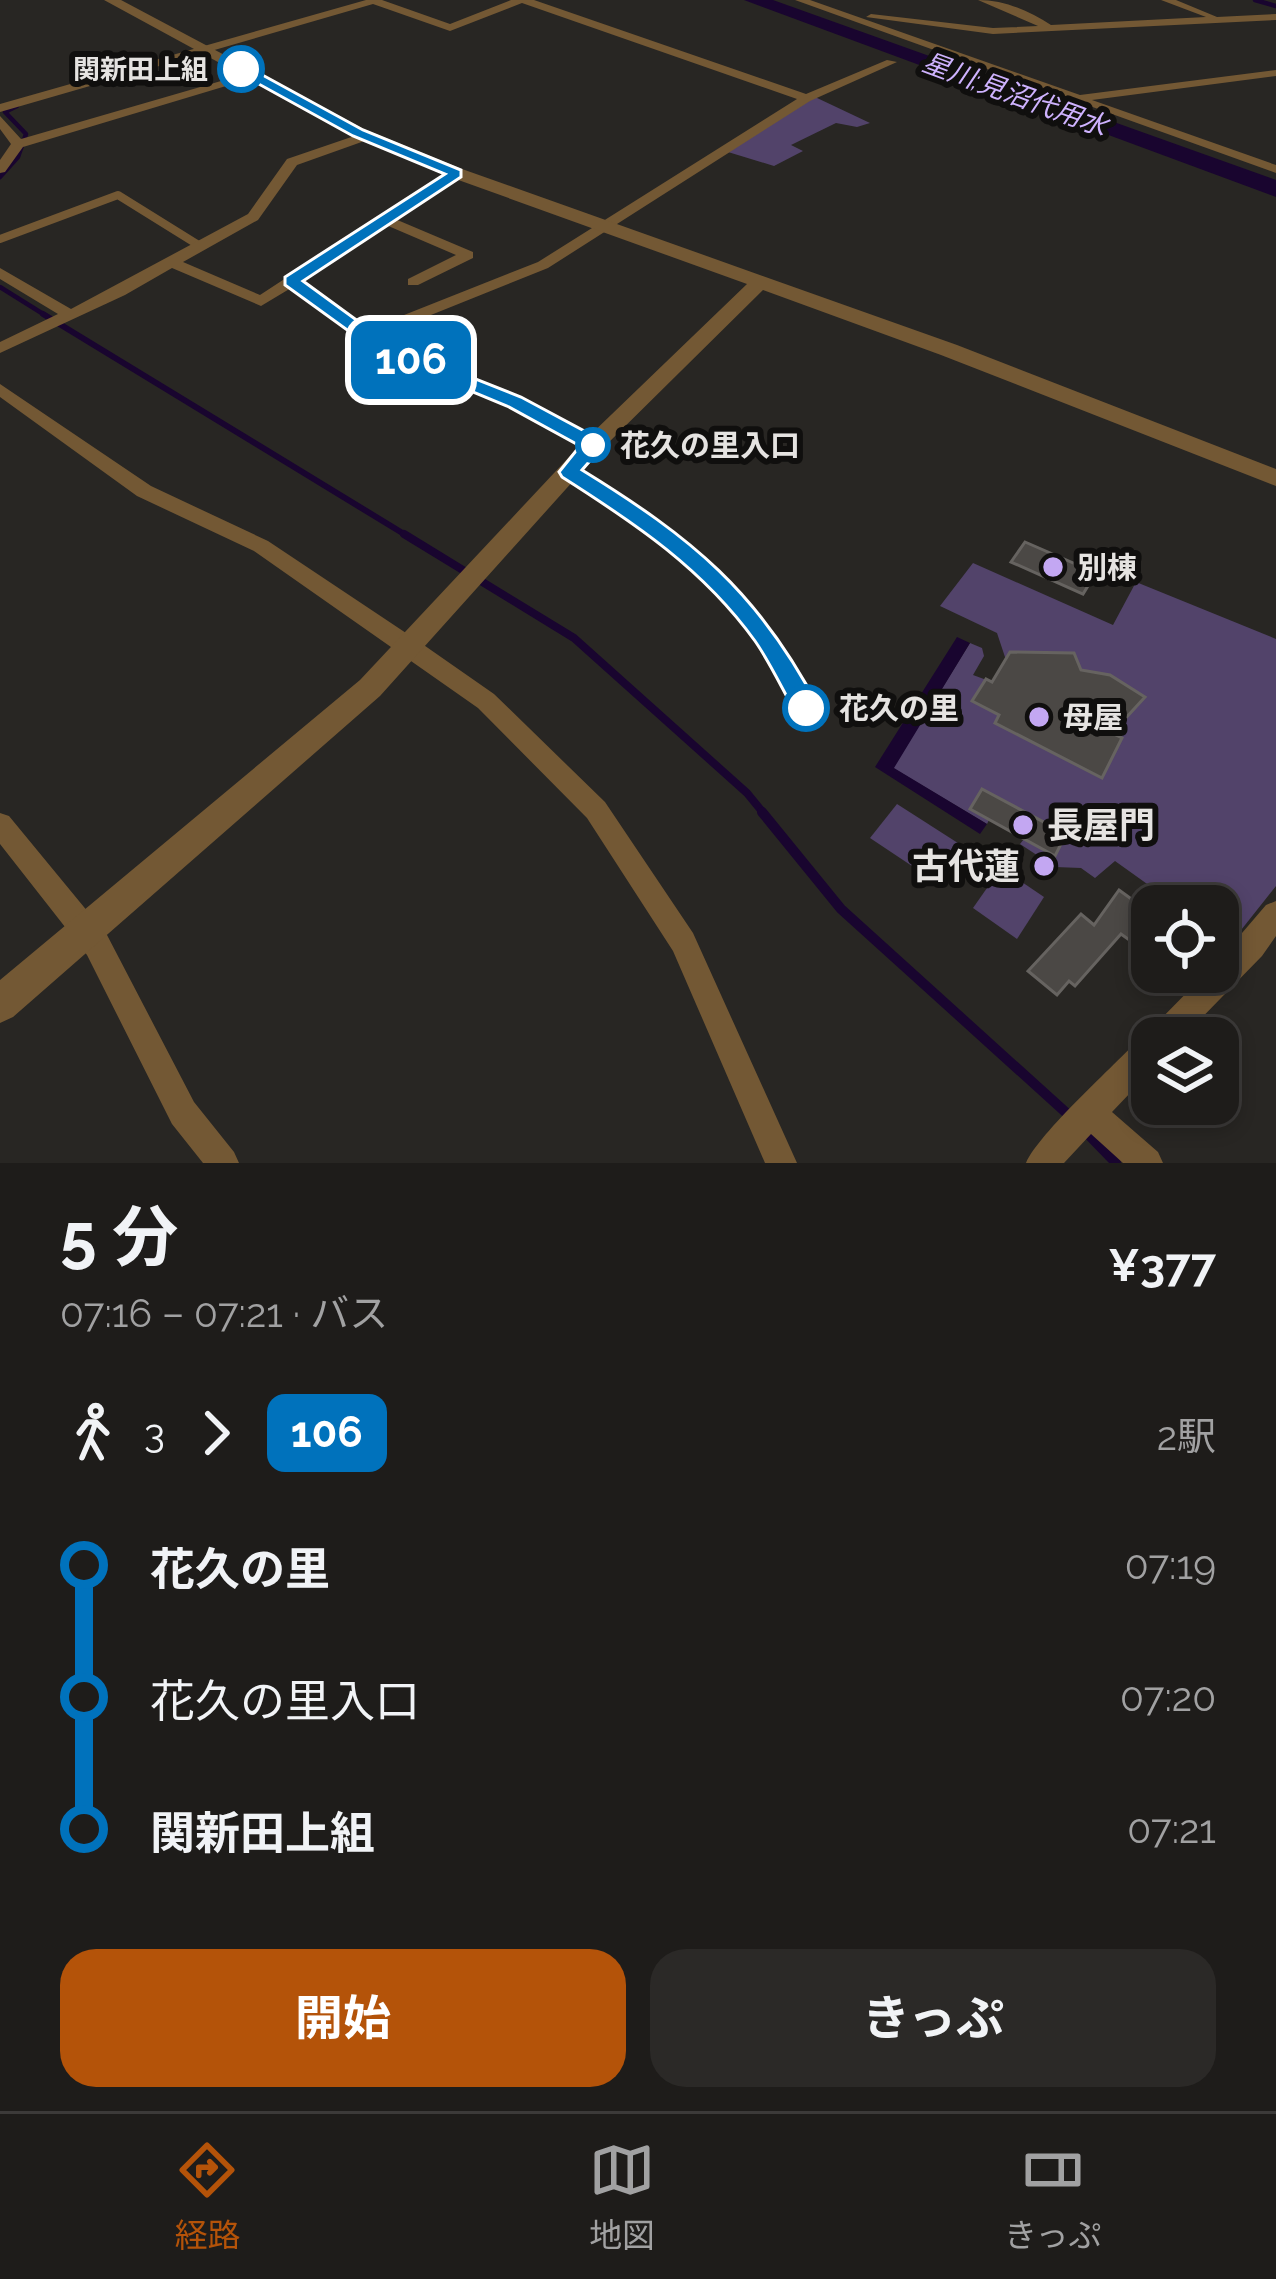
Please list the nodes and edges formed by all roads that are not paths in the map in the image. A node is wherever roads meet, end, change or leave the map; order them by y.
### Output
1 (111, 0) edge
2 (522, 0) edge
3 (800, 0) edge
4 (1166, 0) edge
5 (375, 1) edge
6 (994, 1) edge
7 (1276, 17) edge
8 (852, 18) junction
9 (1224, 20) junction
10 (1050, 28) junction
11 (203, 49) junction
12 (891, 62) dead end
13 (1276, 73) edge
14 (252, 74) junction
15 (806, 98) junction
16 (1078, 98) junction
17 (0, 108) edge
18 (0, 120) edge
19 (366, 136) junction
20 (18, 144) junction
21 (0, 169) edge
22 (1276, 169) edge
23 (456, 173) junction
24 (385, 220) junction
25 (602, 227) junction
26 (0, 239) edge
27 (200, 246) junction
28 (170, 262) junction
29 (0, 273) edge
30 (291, 281) junction
31 (413, 282) dead end
32 (758, 284) junction
33 (69, 314) junction
34 (379, 345) junction
35 (0, 348) edge
36 (0, 389) edge
37 (593, 445) junction
38 (569, 472) junction
39 (1276, 478) edge
40 (410, 647) junction
41 (806, 708) dead end
42 (0, 824) edge
43 (1276, 914) edge
44 (86, 932) junction
45 (0, 1004) edge
46 (1183, 1017) edge
47 (1131, 1069) edge
48 (1089, 1112) junction
49 (223, 1163) edge
50 (781, 1163) edge
51 (1042, 1163) edge
52 (1147, 1163) edge

1 - 11 street
2 - 5 street
2 - 15 street
3 - 8 street
4 - 9 street
5 - 11 street
6 - 10 street
7 - 9 street
8 - 10 street
8 - 16 street
9 - 10 street
11 - 14 street
11 - 17 street
12 - 15 street
13 - 16 street
14 - 19 street
14 - 20 street
15 - 25 street
16 - 22 street
18 - 20 street
19 - 23 street
19 - 27 street
20 - 21 street
23 - 24 street
23 - 25 street
24 - 30 street
24 - 31 street
25 - 32 street
25 - 34 street
26 - 27 lane
27 - 28 street
28 - 30 street
28 - 33 street
29 - 33 street
30 - 34 street
32 - 37 street
32 - 39 street
33 - 35 street
34 - 37 street
36 - 40 street
37 - 38 street
38 - 40 street
38 - 41 lane
40 - 44 street
40 - 50 street
42 - 44 street
43 - 46 street
44 - 45 street
44 - 49 street
47 - 48 street
48 - 51 street
48 - 52 street

